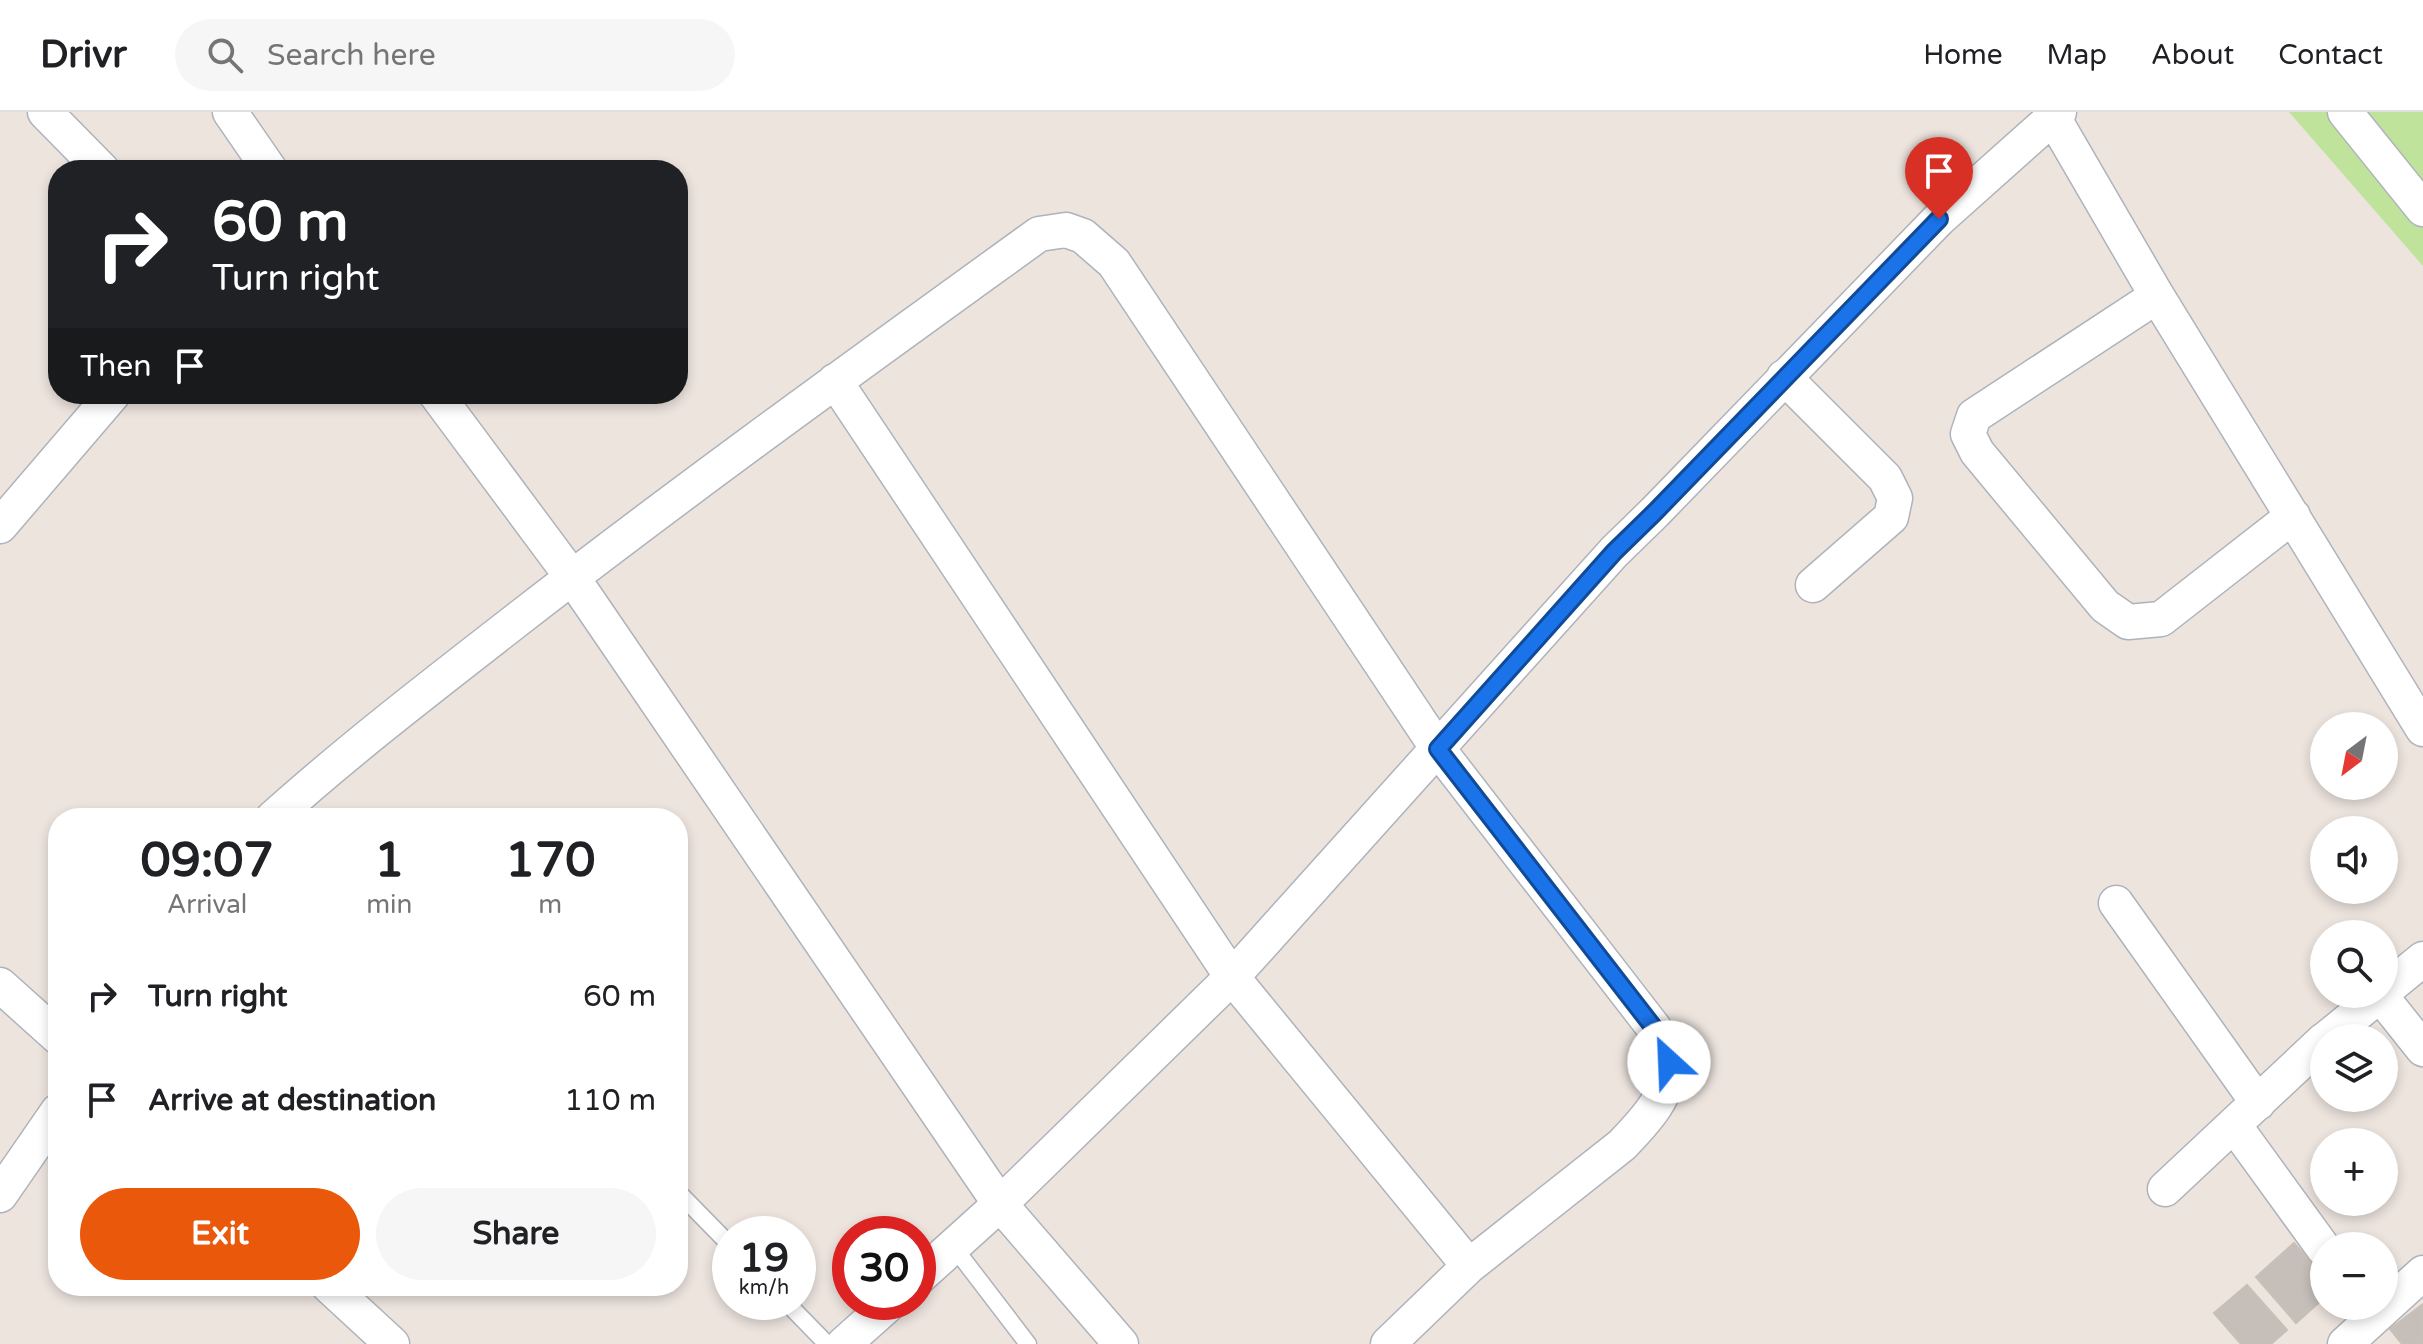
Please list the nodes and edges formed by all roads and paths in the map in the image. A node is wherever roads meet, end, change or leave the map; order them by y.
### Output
1 (45, 112) edge
2 (230, 112) edge
3 (2345, 112) edge
4 (2054, 114) edge
5 (92, 160) edge
6 (263, 160) edge
7 (2423, 209) edge
8 (2157, 296) junction
9 (1784, 377) junction
10 (835, 381) junction
11 (104, 404) edge
12 (443, 404) edge
13 (2293, 516) junction
14 (0, 526) edge
15 (572, 577) junction
16 (1813, 585) dead end
17 (2423, 729) edge
18 (1438, 749) junction
19 (291, 808) edge
20 (2116, 903) dead end
21 (2423, 959) edge
22 (1232, 977) junction
23 (2398, 979) edge
24 (0, 985) edge
25 (2363, 1008) edge
26 (2392, 1008) edge
27 (2343, 1024) edge
28 (48, 1028) edge
29 (2423, 1049) edge
30 (2310, 1053) edge
31 (2246, 1114) junction
32 (48, 1125) edge
33 (2165, 1189) dead end
34 (0, 1195) edge
35 (688, 1202) edge
36 (1000, 1204) junction
37 (712, 1227) edge
38 (2314, 1232) edge
39 (953, 1246) junction
40 (936, 1262) edge
41 (1469, 1266) junction
42 (2423, 1273) edge
43 (2398, 1291) edge
44 (340, 1296) edge
45 (804, 1320) edge
46 (871, 1320) edge
47 (2363, 1320) edge
48 (392, 1344) edge
49 (827, 1344) edge
50 (844, 1344) edge
51 (1028, 1344) edge
52 (1121, 1344) edge
53 (1388, 1344) edge
54 (2345, 1344) edge

1 - 5 street
2 - 6 street
3 - 7 street
4 - 8 street
4 - 9 street
8 - 13 street
8 - 13 street
9 - 16 street
9 - 18 street
10 - 15 street
10 - 18 street
10 - 22 street
11 - 14 street
12 - 15 street
13 - 17 street
15 - 19 street
15 - 36 street
18 - 22 street
18 - 41 street
20 - 31 street
21 - 23 street
22 - 36 street
22 - 41 street
24 - 28 street
25 - 27 street
26 - 29 street
30 - 31 street
31 - 33 street
31 - 38 street
32 - 34 street
35 - 37 lane
36 - 39 street
36 - 52 street
39 - 40 street
39 - 51 lane
41 - 53 street
42 - 43 street
44 - 48 street
45 - 49 lane
46 - 50 street
47 - 54 street

